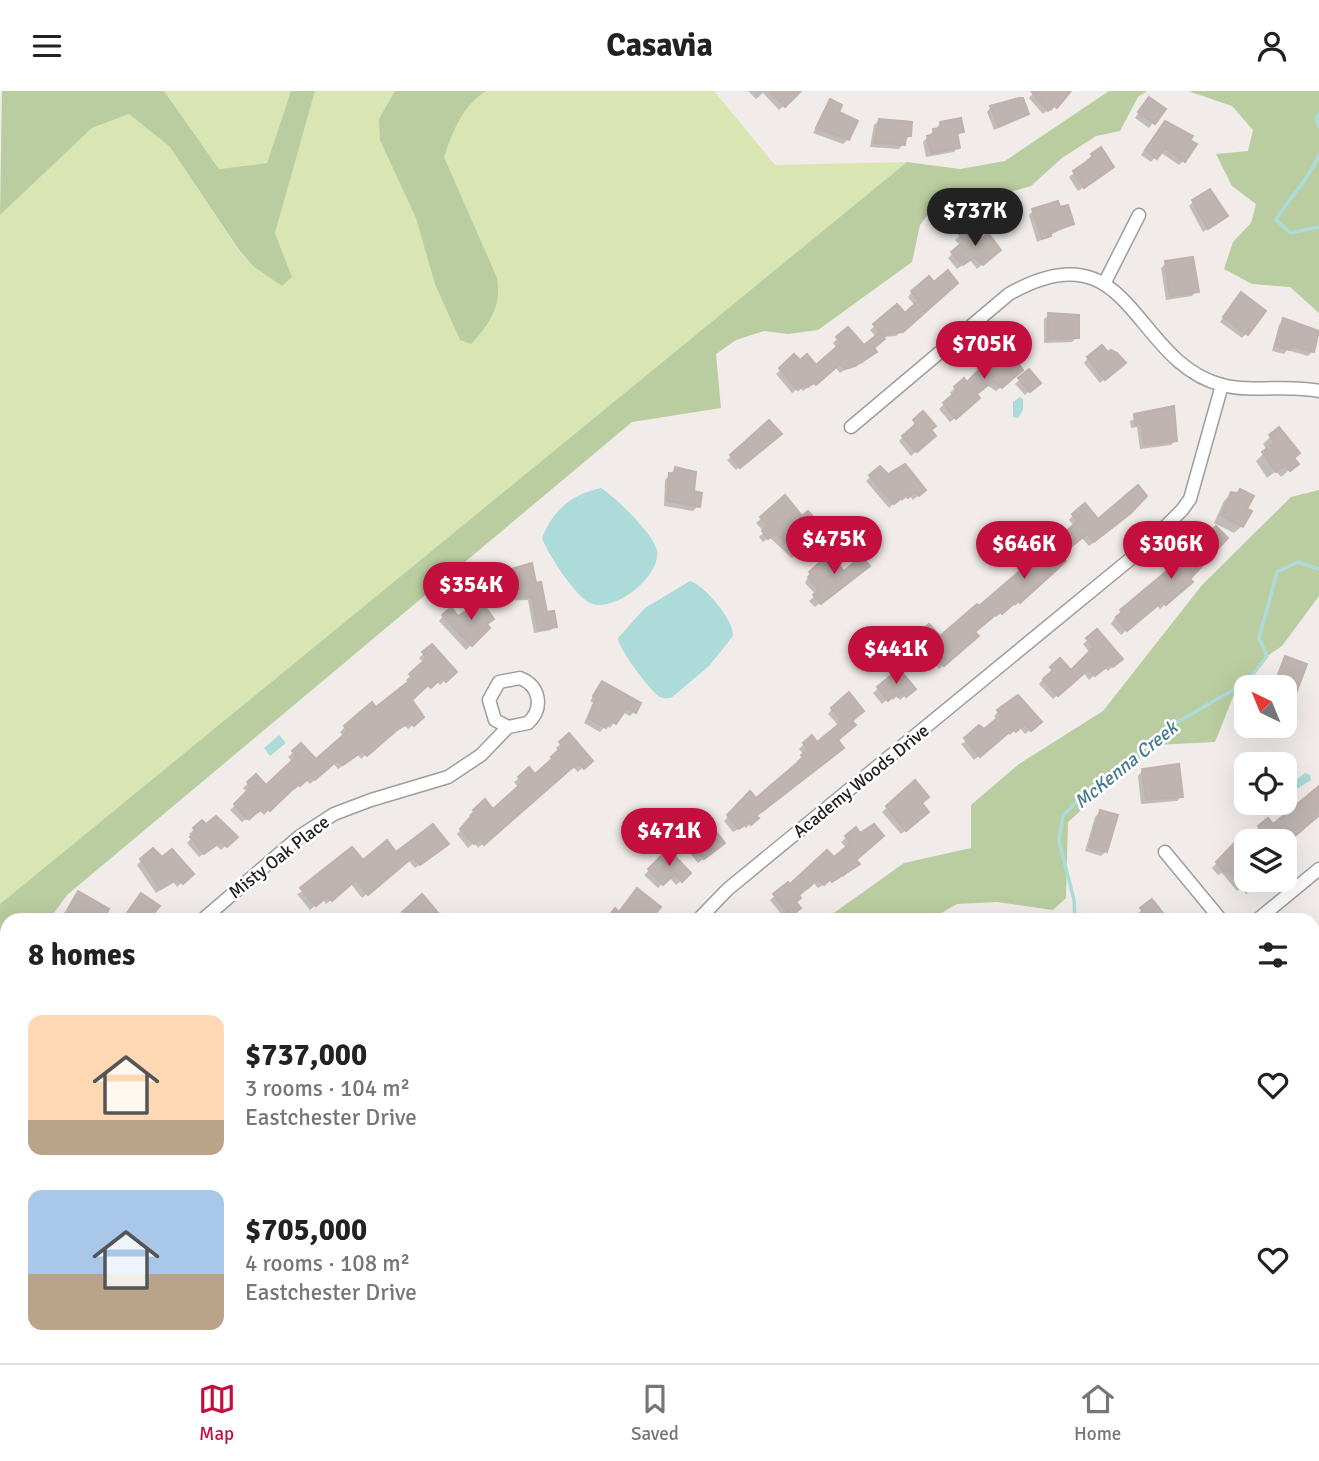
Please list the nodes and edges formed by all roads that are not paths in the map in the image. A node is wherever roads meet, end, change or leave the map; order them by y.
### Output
1 (1139, 215) dead end
2 (1105, 282) junction
3 (1222, 385) junction
4 (1319, 391) edge
5 (850, 427) dead end
6 (508, 727) junction
7 (1165, 852) dead end
8 (1319, 869) edge
9 (210, 913) edge
10 (704, 913) edge
11 (1215, 913) edge
12 (1266, 913) edge

1 - 2 street
2 - 3 street
2 - 5 street
3 - 4 street
3 - 10 street, Academy Woods Drive
6 - 6 street, Misty Oak Place
6 - 9 street, Misty Oak Place
7 - 11 street
8 - 12 street

